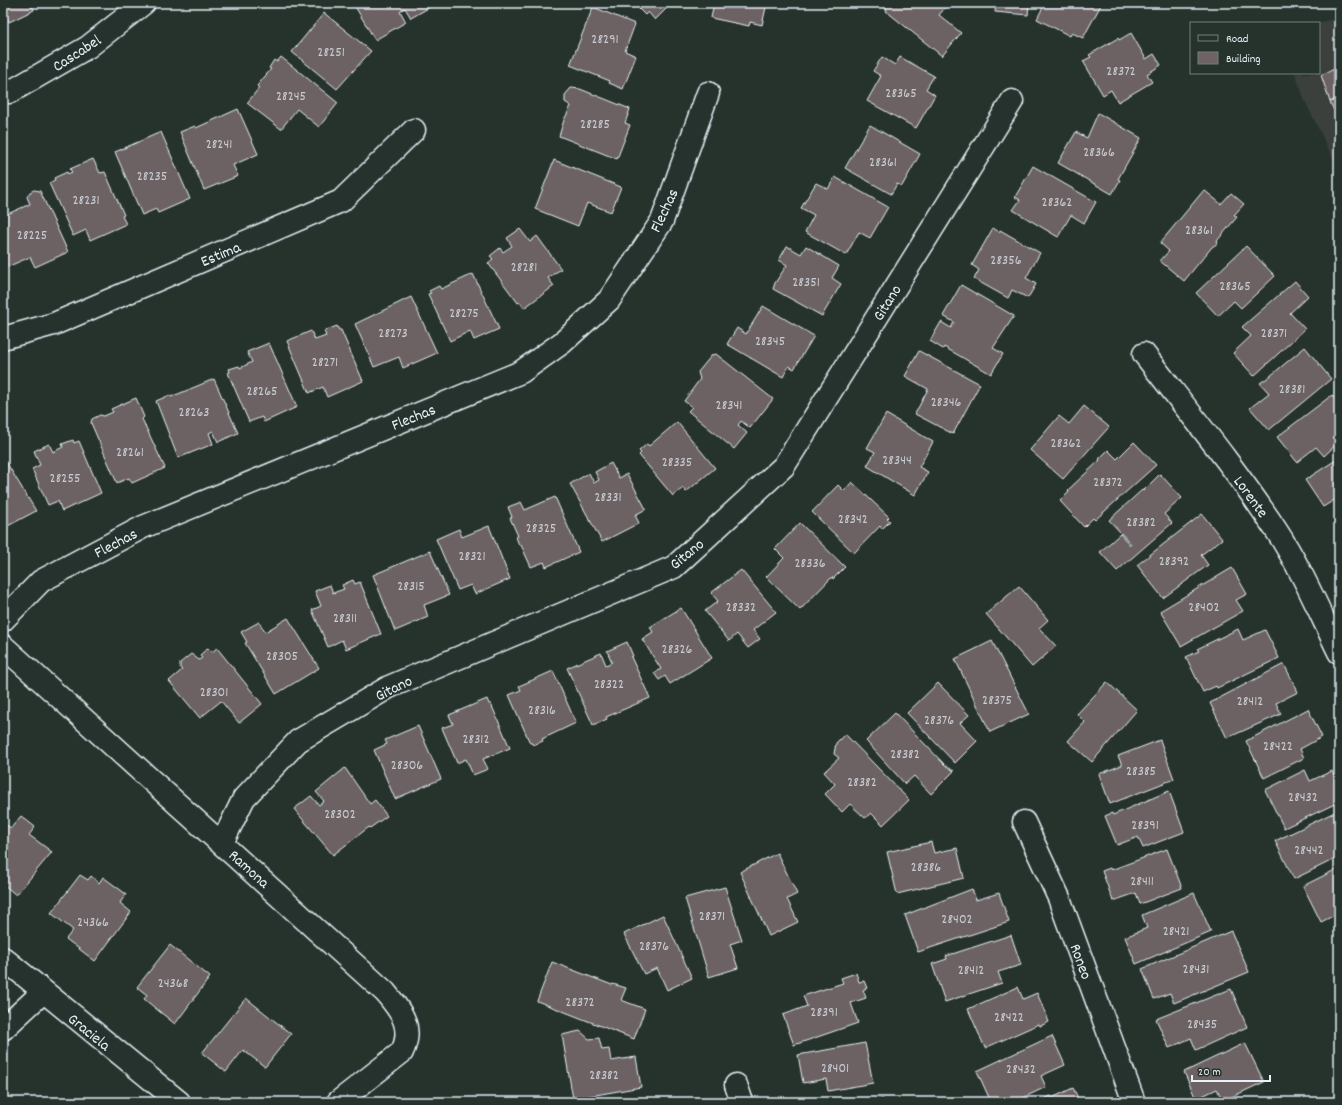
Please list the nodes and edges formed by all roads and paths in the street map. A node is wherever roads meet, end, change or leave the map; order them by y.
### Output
1 (144, 3) edge
2 (3, 92) edge
3 (708, 93) dead end
4 (1012, 101) dead end
5 (414, 130) dead end
6 (3, 338) edge
7 (1144, 354) dead end
8 (3, 620) edge
9 (3, 646) edge
10 (1339, 652) edge
11 (1024, 822) dead end
12 (222, 843) junction
13 (3, 958) edge
14 (43, 992) junction
15 (3, 1029) edge
16 (179, 1102) edge
17 (338, 1102) edge
18 (1134, 1102) edge

1 - 2 street, Cascabel
3 - 8 street, Flechas
4 - 12 street, Gitano
5 - 6 street, Estima
7 - 10 street, Lorente
9 - 12 street, Ramona
11 - 18 street, Roneo
12 - 17 street, Ramona
13 - 14 street, Graciela
14 - 15 street
14 - 16 street, Graciela

